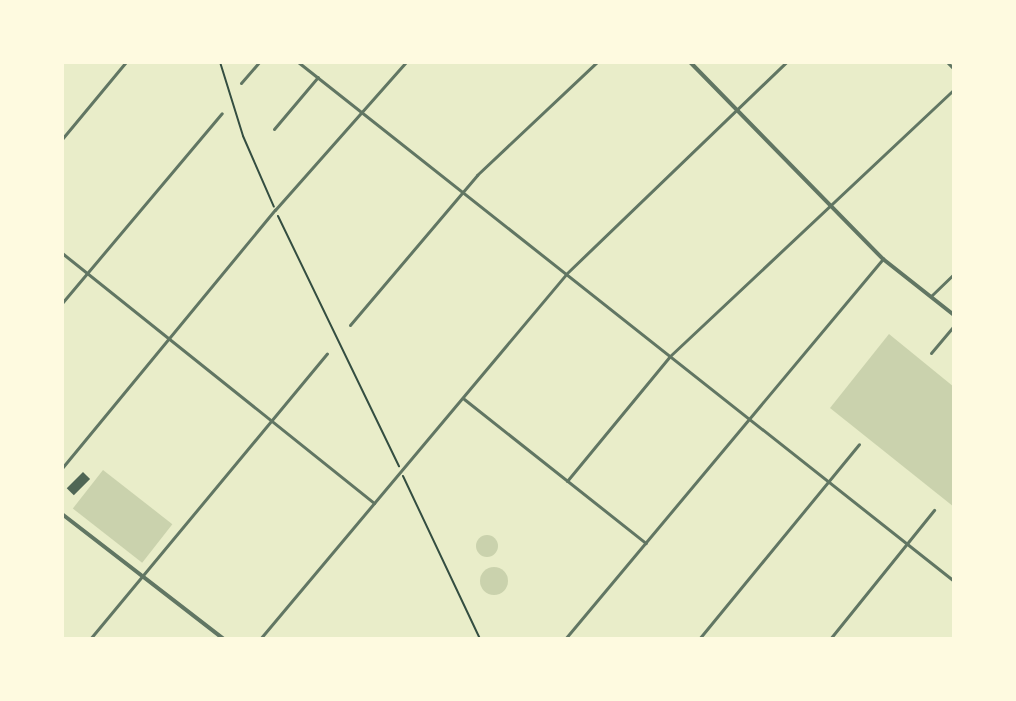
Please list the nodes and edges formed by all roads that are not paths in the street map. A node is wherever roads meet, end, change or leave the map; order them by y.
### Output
1 (126, 62) edge
2 (259, 62) edge
3 (298, 62) edge
4 (406, 62) edge
5 (597, 62) edge
6 (690, 62) edge
7 (786, 62) edge
8 (947, 62) edge
9 (954, 69) edge
10 (318, 77) junction
11 (241, 83) dead end
12 (954, 89) edge
13 (736, 109) junction
14 (360, 111) junction
15 (222, 113) dead end
16 (274, 129) dead end
17 (62, 139) edge
18 (463, 192) junction
19 (830, 205) junction
20 (62, 253) edge
21 (883, 259) junction
22 (88, 273) junction
23 (566, 274) junction
24 (954, 274) edge
25 (930, 296) junction
26 (62, 303) edge
27 (954, 315) edge
28 (350, 325) dead end
29 (954, 326) edge
30 (170, 339) junction
31 (931, 353) dead end
32 (327, 354) dead end
33 (670, 356) junction
34 (463, 398) junction
35 (749, 419) junction
36 (272, 420) junction
37 (859, 444) dead end
38 (62, 468) edge
39 (567, 481) junction
40 (828, 482) junction
41 (374, 503) junction
42 (934, 510) dead end
43 (62, 514) edge
44 (646, 543) junction
45 (906, 544) junction
46 (142, 576) junction
47 (954, 581) edge
48 (90, 639) edge
49 (224, 639) edge
50 (260, 639) edge
51 (565, 639) edge
52 (699, 639) edge
53 (830, 639) edge

1 - 17 street
2 - 11 street
3 - 10 street
4 - 14 street
5 - 18 street
6 - 13 street
7 - 13 street
8 - 9 street
10 - 14 street
10 - 16 street
12 - 19 street
13 - 19 street
13 - 23 street
14 - 18 street
14 - 30 street
15 - 22 street
18 - 23 street
18 - 28 street
19 - 21 street
19 - 33 street
20 - 22 street
21 - 25 street
21 - 35 street
22 - 26 street
22 - 30 street
23 - 33 street
23 - 34 street
24 - 25 street
25 - 27 street
29 - 31 street
30 - 36 street
30 - 38 street
32 - 36 street
33 - 35 street
33 - 39 street
34 - 39 street
34 - 41 street
35 - 40 street
35 - 44 street
36 - 41 street
36 - 46 street
37 - 40 street
39 - 44 street
40 - 45 street
40 - 52 street
41 - 50 street
42 - 45 street
43 - 46 street
44 - 51 street
45 - 47 street
45 - 53 street
46 - 48 street
46 - 49 street

